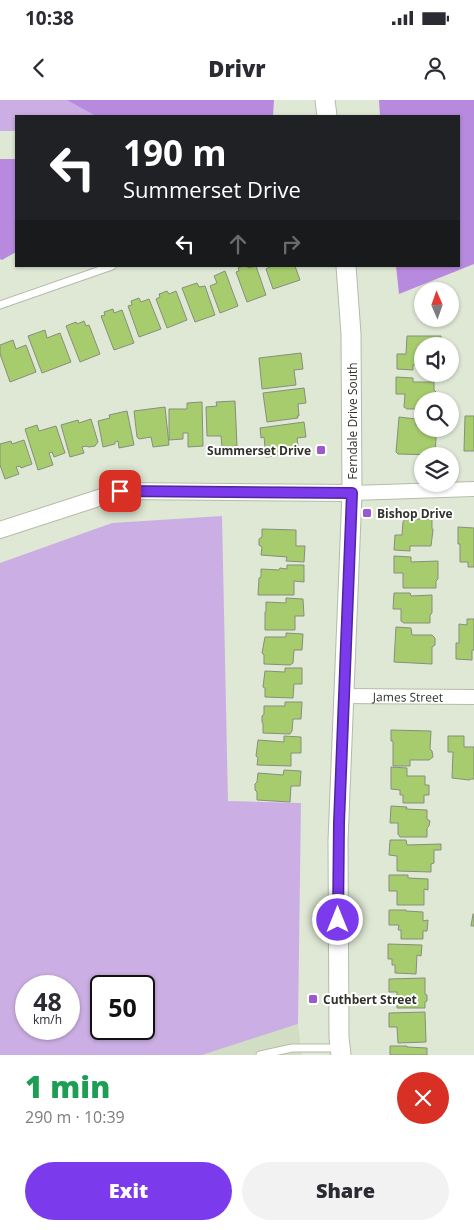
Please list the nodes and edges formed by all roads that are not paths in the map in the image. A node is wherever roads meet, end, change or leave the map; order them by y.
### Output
1 (325, 100) edge
2 (327, 115) edge
3 (109, 267) edge
4 (346, 267) edge
5 (0, 305) edge
6 (474, 489) edge
7 (352, 493) junction
8 (0, 530) edge
9 (343, 696) junction
10 (474, 697) edge
11 (340, 1051) edge
12 (260, 1055) edge

1 - 2 main road
3 - 5 lane
4 - 7 main road, Ferndale Drive South
6 - 7 street
7 - 8 street
7 - 9 main road, Ferndale Drive South
9 - 10 street, James Street
9 - 11 main road, Ferndale Drive South
11 - 12 lane

